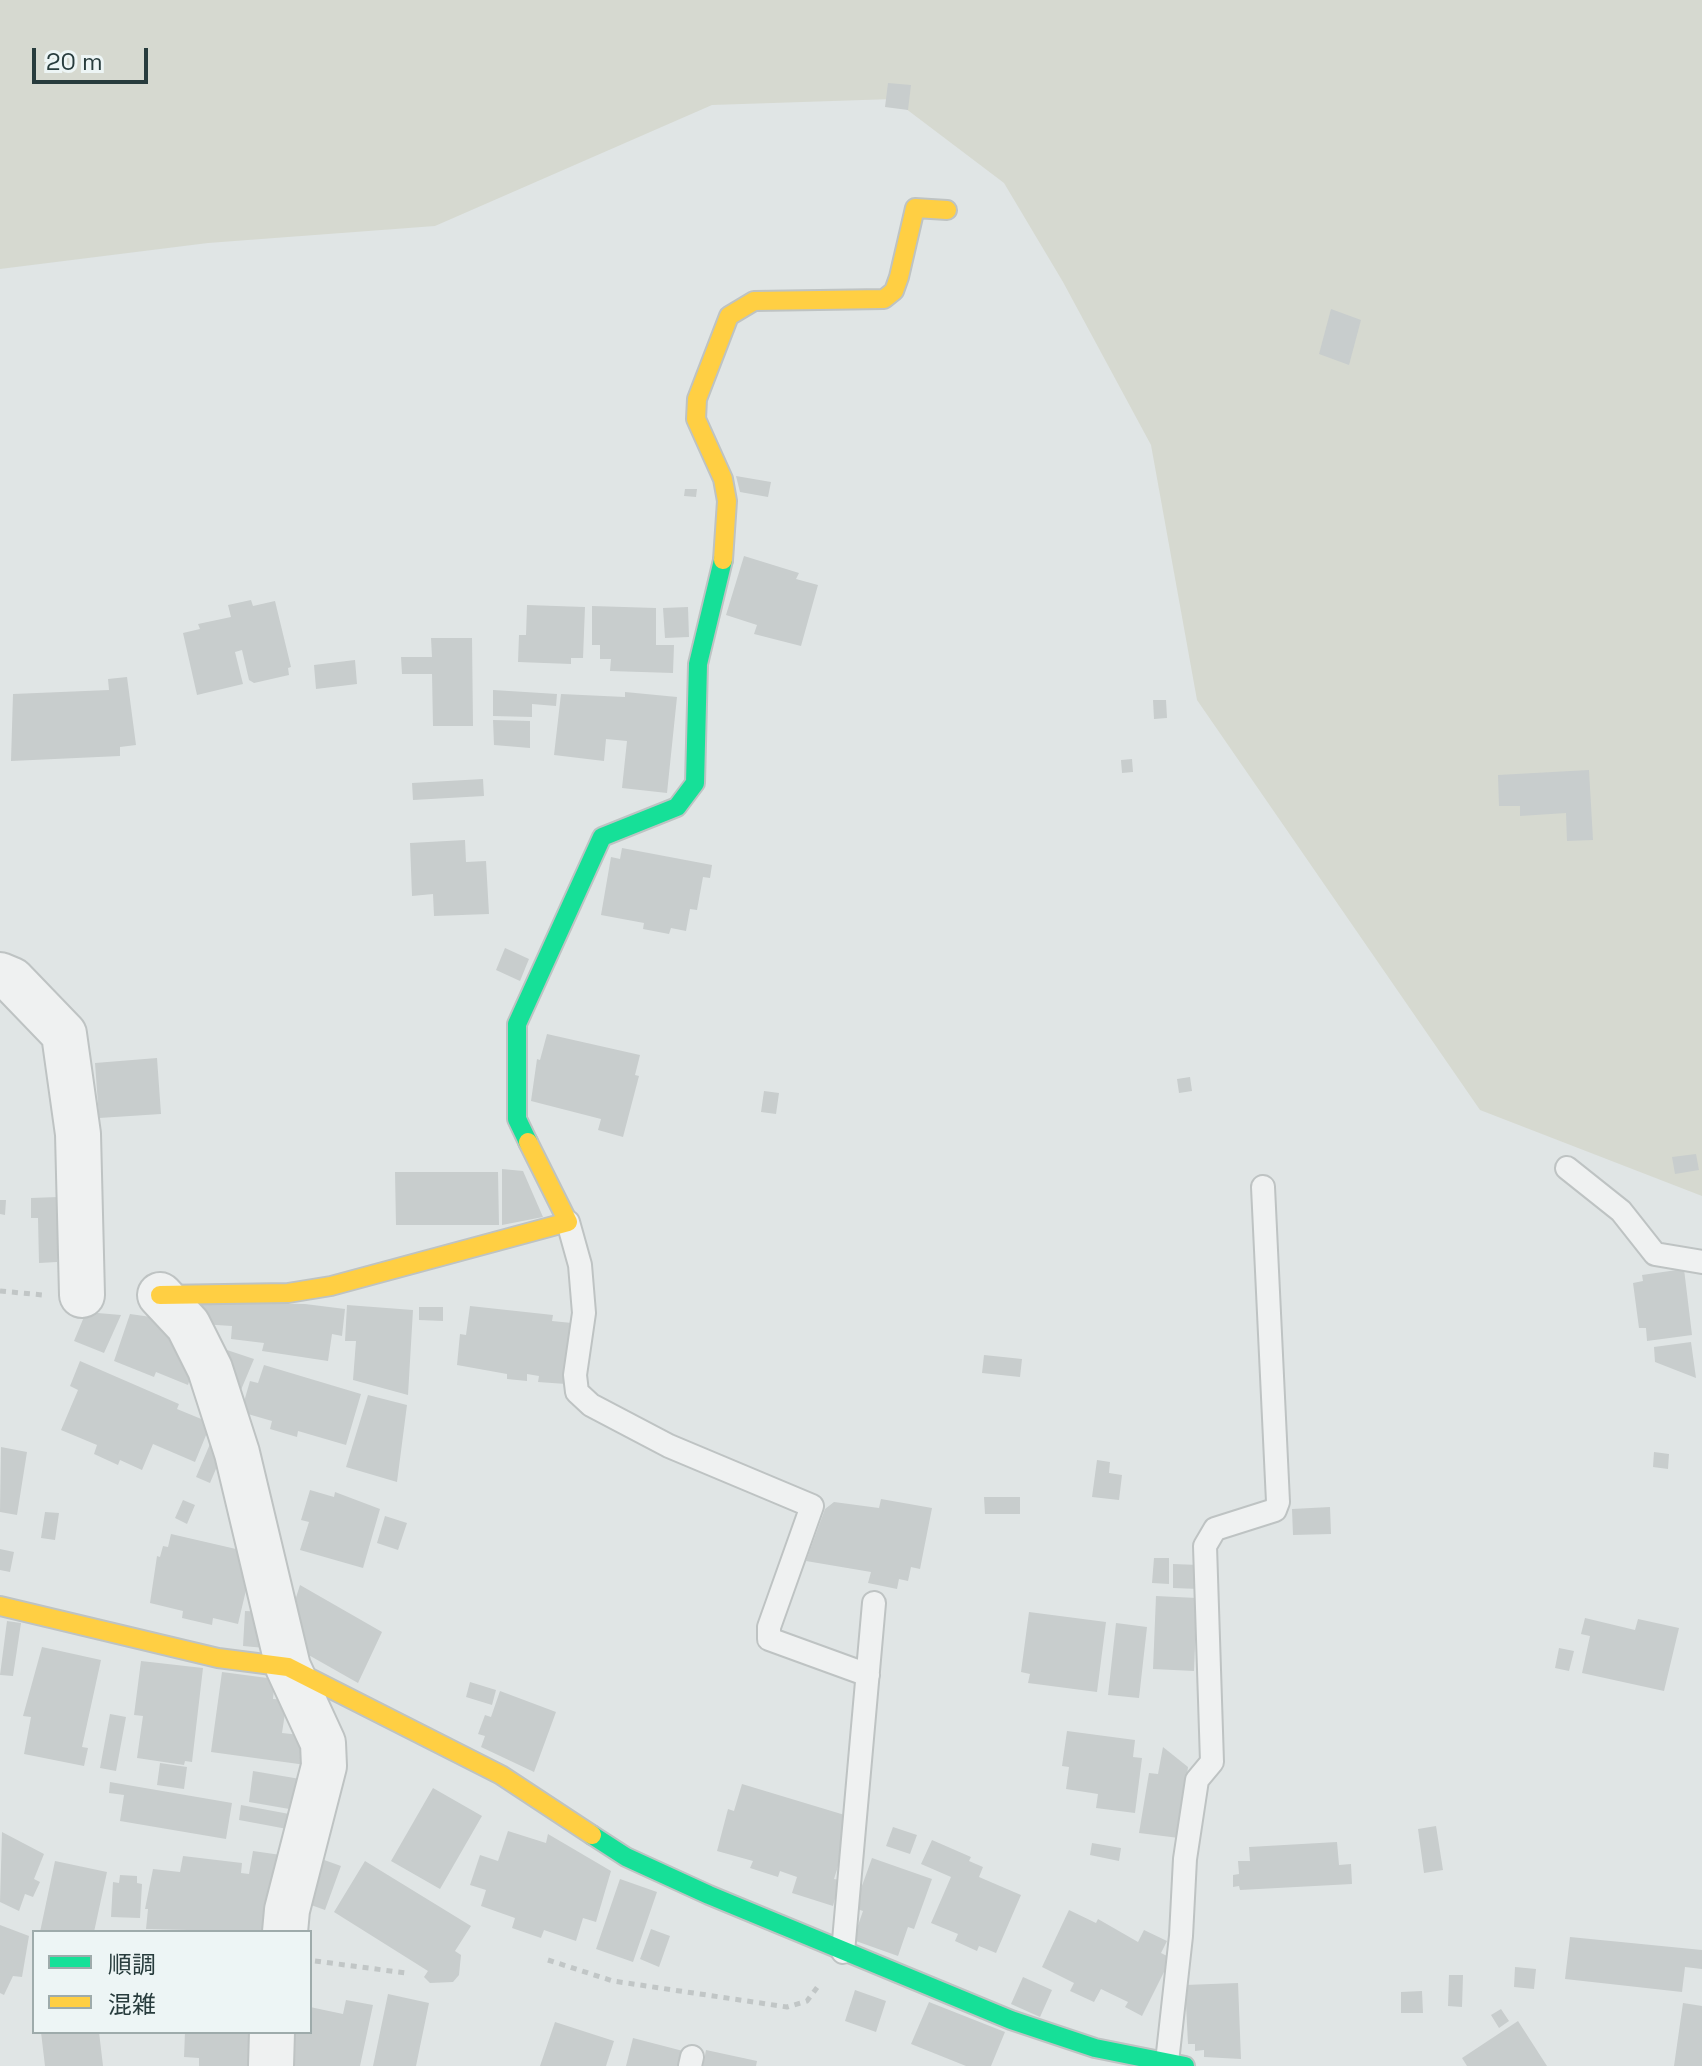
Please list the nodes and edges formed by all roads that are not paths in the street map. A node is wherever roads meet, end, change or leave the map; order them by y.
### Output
1 (947, 210) dead end
2 (0, 975) edge
3 (1567, 1168) dead end
4 (1263, 1187) dead end
5 (568, 1222) junction
6 (1702, 1262) edge
7 (82, 1295) dead end
8 (160, 1295) joint
9 (874, 1603) dead end
10 (0, 1606) edge
11 (288, 1667) junction
12 (868, 1675) junction
13 (285, 1930) edge
14 (843, 1952) junction
15 (272, 2034) edge
16 (1176, 2064) edge
17 (271, 2066) edge

1 - 5 street
2 - 7 street
3 - 6 lane
4 - 16 lane
5 - 8 street
5 - 12 lane
8 - 11 street
9 - 12 lane
10 - 11 street
11 - 13 street
11 - 14 street
12 - 14 lane
14 - 16 street
15 - 17 street

